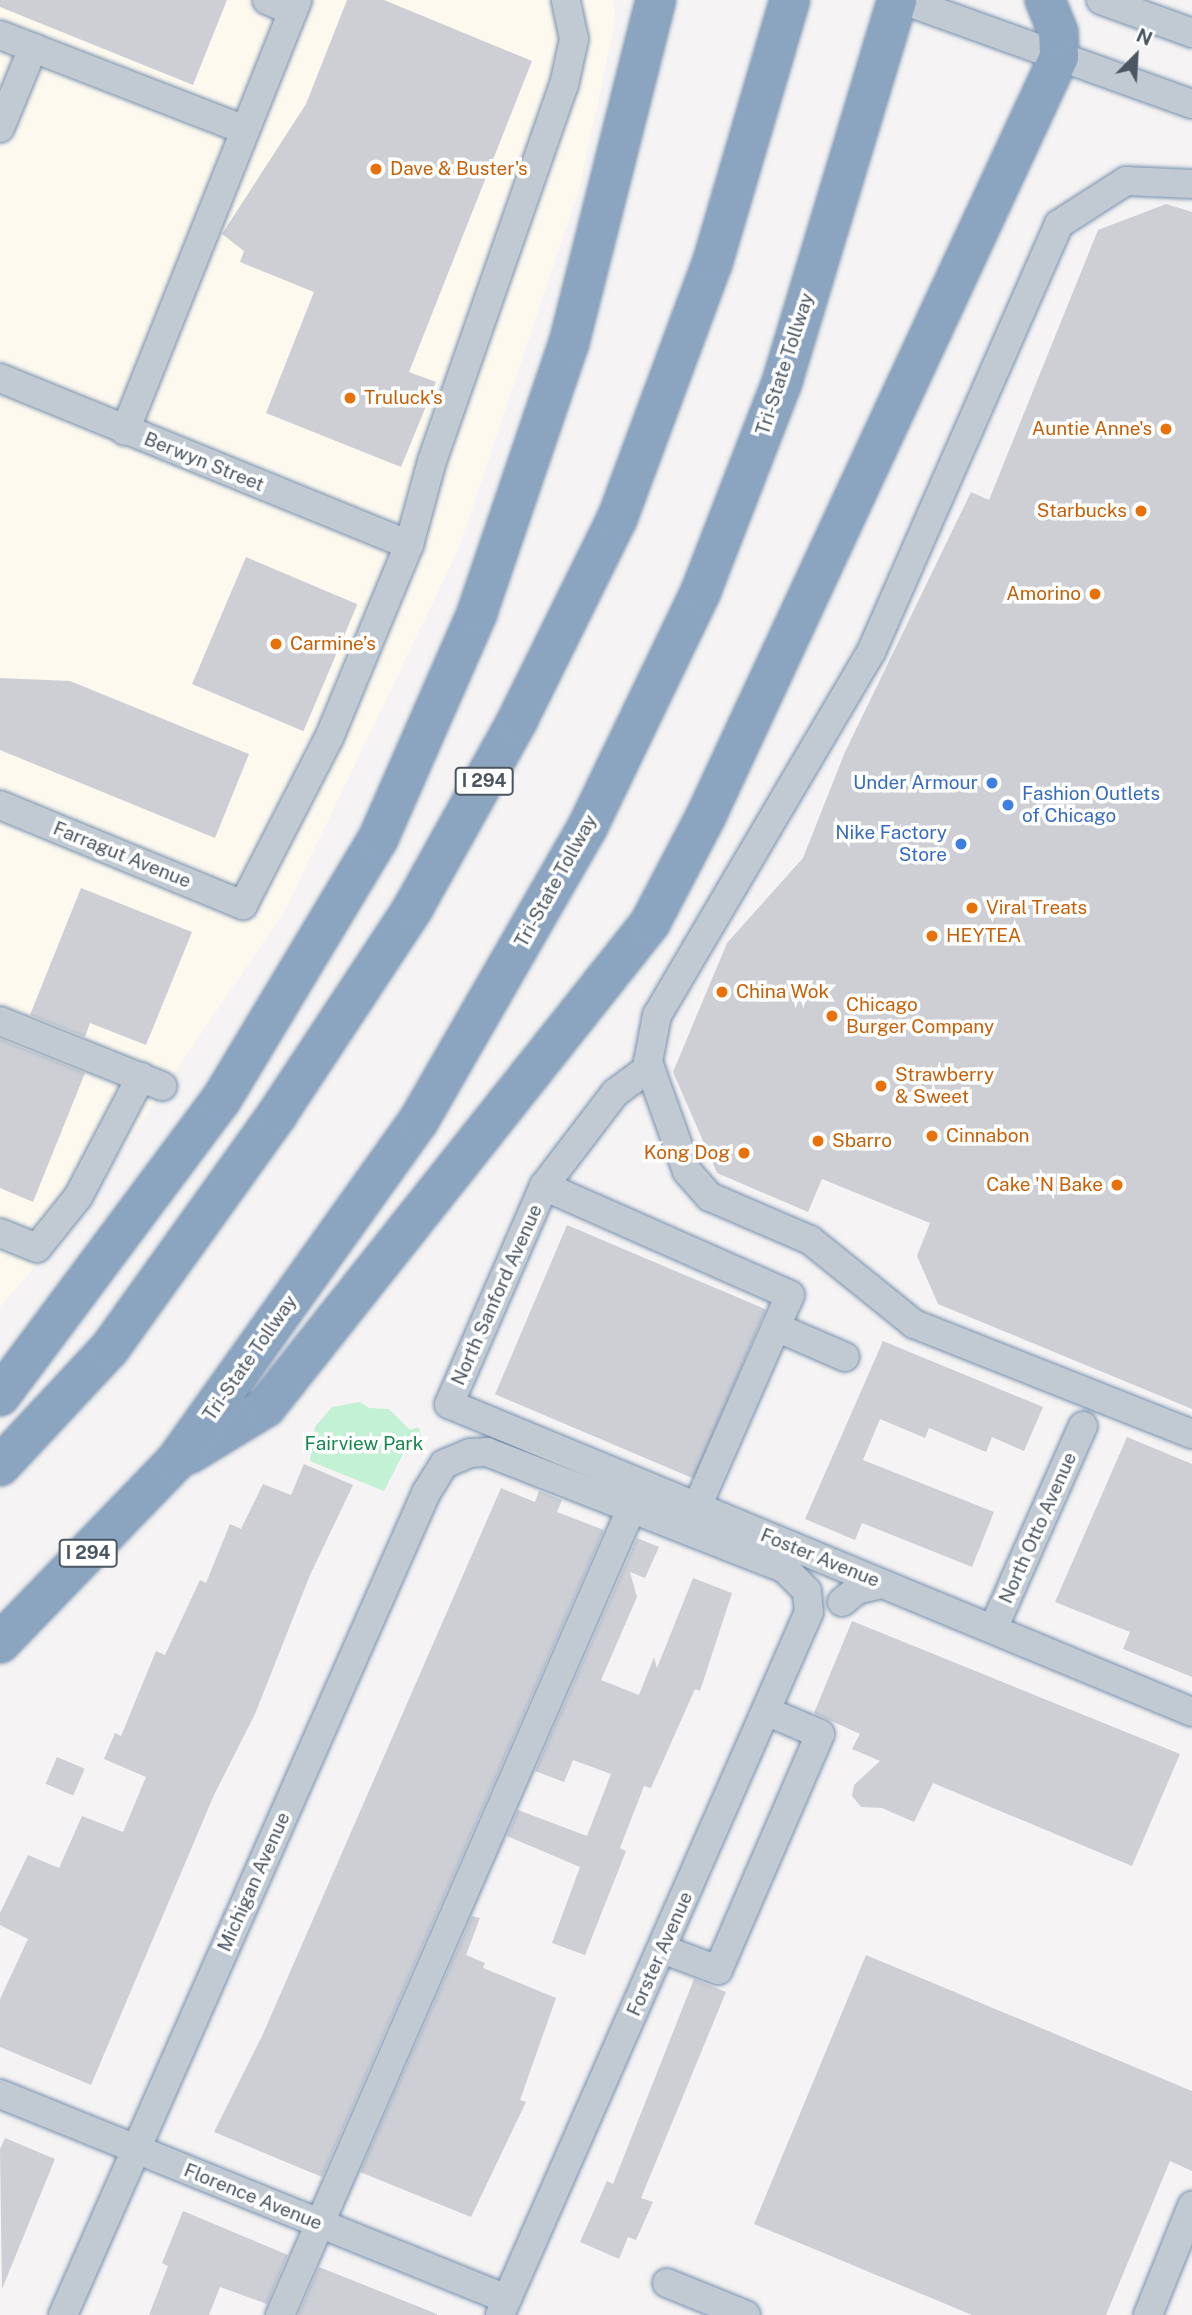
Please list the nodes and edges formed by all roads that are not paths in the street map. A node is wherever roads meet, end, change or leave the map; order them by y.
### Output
1 (267, 0) edge
2 (566, 0) edge
3 (790, 0) edge
4 (897, 0) edge
5 (903, 0) edge
6 (1045, 0) edge
7 (1101, 0) edge
8 (651, 4) edge
9 (295, 5) edge
10 (1192, 33) edge
11 (0, 34) edge
12 (33, 48) junction
13 (1059, 57) junction
14 (1192, 104) edge
15 (0, 128) edge
16 (245, 130) junction
17 (1192, 184) edge
18 (0, 378) edge
19 (125, 431) junction
20 (409, 545) junction
21 (0, 805) edge
22 (0, 1021) edge
23 (650, 1067) junction
24 (544, 1186) junction
25 (0, 1233) edge
26 (776, 1327) junction
27 (845, 1357) dead end
28 (0, 1396) edge
29 (449, 1405) joint
30 (1083, 1426) dead end
31 (1192, 1434) edge
32 (456, 1457) joint
33 (175, 1462) junction
34 (0, 1466) edge
35 (632, 1507) junction
36 (697, 1507) junction
37 (881, 1584) junction
38 (807, 1591) joint
39 (842, 1602) dead end
40 (993, 1629) junction
41 (0, 1643) edge
42 (768, 1712) junction
43 (1192, 1712) edge
44 (662, 1948) junction
45 (0, 2094) edge
46 (136, 2150) junction
47 (1192, 2206) edge
48 (320, 2224) junction
49 (667, 2283) dead end
50 (503, 2307) edge
51 (63, 2315) edge
52 (280, 2315) edge
53 (746, 2315) edge
54 (1148, 2315) edge

1 - 9 street
2 - 20 street
3 - 34 highway, I 294
4 - 33 highway, Tri-State Tollway / I 294
5 - 13 street
6 - 13 highway
7 - 10 street
8 - 28 highway
9 - 16 street
11 - 12 street
12 - 15 street
12 - 16 street
13 - 14 street
13 - 33 highway
16 - 19 street
17 - 23 street
18 - 19 street, Berwyn Street
19 - 20 street, Berwyn Street
20 - 21 street, Farragut Avenue
22 - 25 street
23 - 24 street, North Sanford Avenue
23 - 31 street
24 - 26 street
24 - 29 street, North Sanford Avenue
26 - 27 street
26 - 36 street
29 - 36 street, Foster Avenue
30 - 40 street, North Otto Avenue
32 - 35 street, Foster Avenue
32 - 46 street, Michigan Avenue
33 - 41 highway, Tri-State Tollway / I 294
35 - 38 street, Foster Avenue
35 - 48 street
36 - 37 street, Foster Avenue
37 - 39 street
37 - 40 street, Foster Avenue
38 - 42 street, Forster Avenue
40 - 43 street, Foster Avenue
42 - 44 street, Forster Avenue
42 - 44 street
44 - 50 street, Forster Avenue
45 - 46 street, Florence Avenue
46 - 48 street, Florence Avenue
46 - 51 street, Michigan Avenue
47 - 54 street
48 - 50 street, Florence Avenue
48 - 52 street
49 - 53 street

